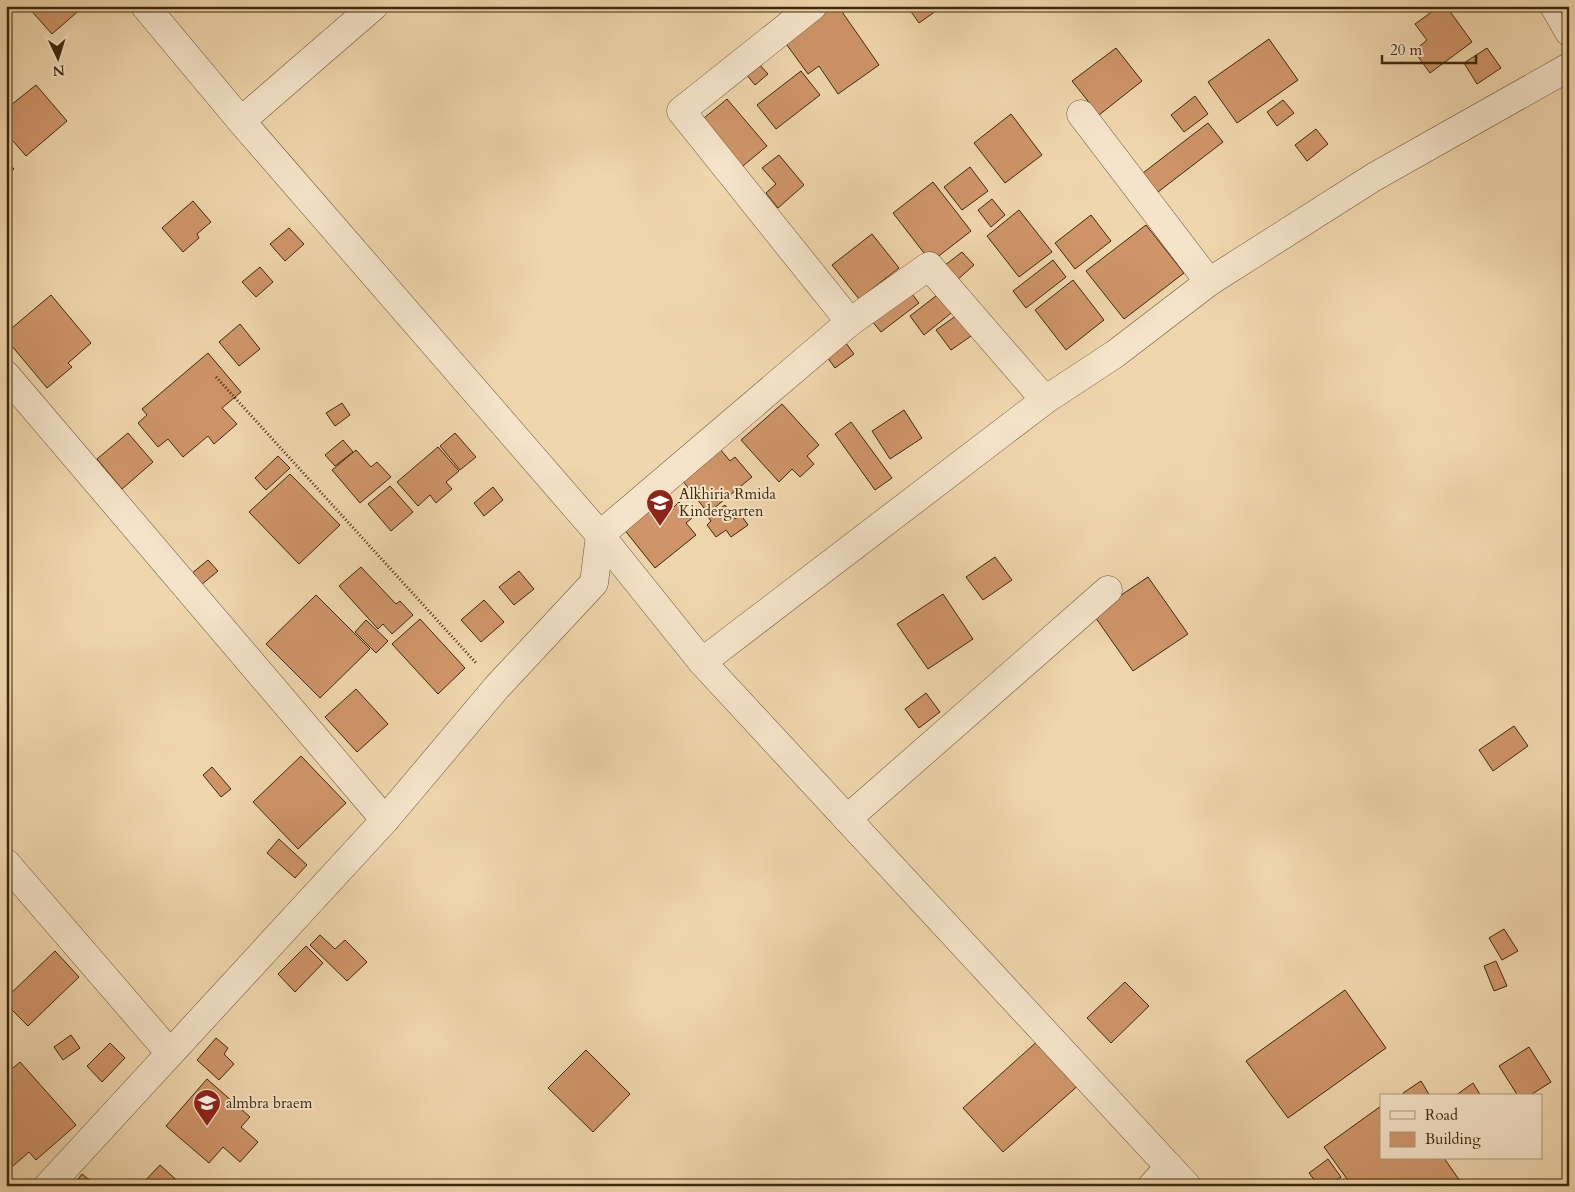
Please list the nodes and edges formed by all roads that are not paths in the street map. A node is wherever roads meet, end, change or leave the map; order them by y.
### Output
1 (145, 6) edge
2 (374, 6) edge
3 (813, 6) edge
4 (1554, 6) edge
5 (1569, 32) edge
6 (1569, 66) edge
7 (1081, 114) dead end
8 (241, 121) junction
9 (1209, 282) junction
10 (850, 322) junction
11 (6, 375) edge
12 (1045, 400) junction
13 (600, 535) junction
14 (1108, 590) dead end
15 (702, 662) junction
16 (847, 819) junction
17 (384, 820) junction
18 (6, 863) edge
19 (170, 1053) junction
20 (1169, 1180) edge
21 (48, 1186) edge

1 - 8 street
2 - 8 street
3 - 10 street
4 - 5 street
6 - 9 street
7 - 9 street
8 - 13 street
9 - 12 street
10 - 12 street
10 - 13 street
11 - 17 street
12 - 15 street
13 - 15 street
13 - 17 street
14 - 16 street
15 - 16 street
16 - 20 street
17 - 19 street
18 - 19 street
19 - 21 street

